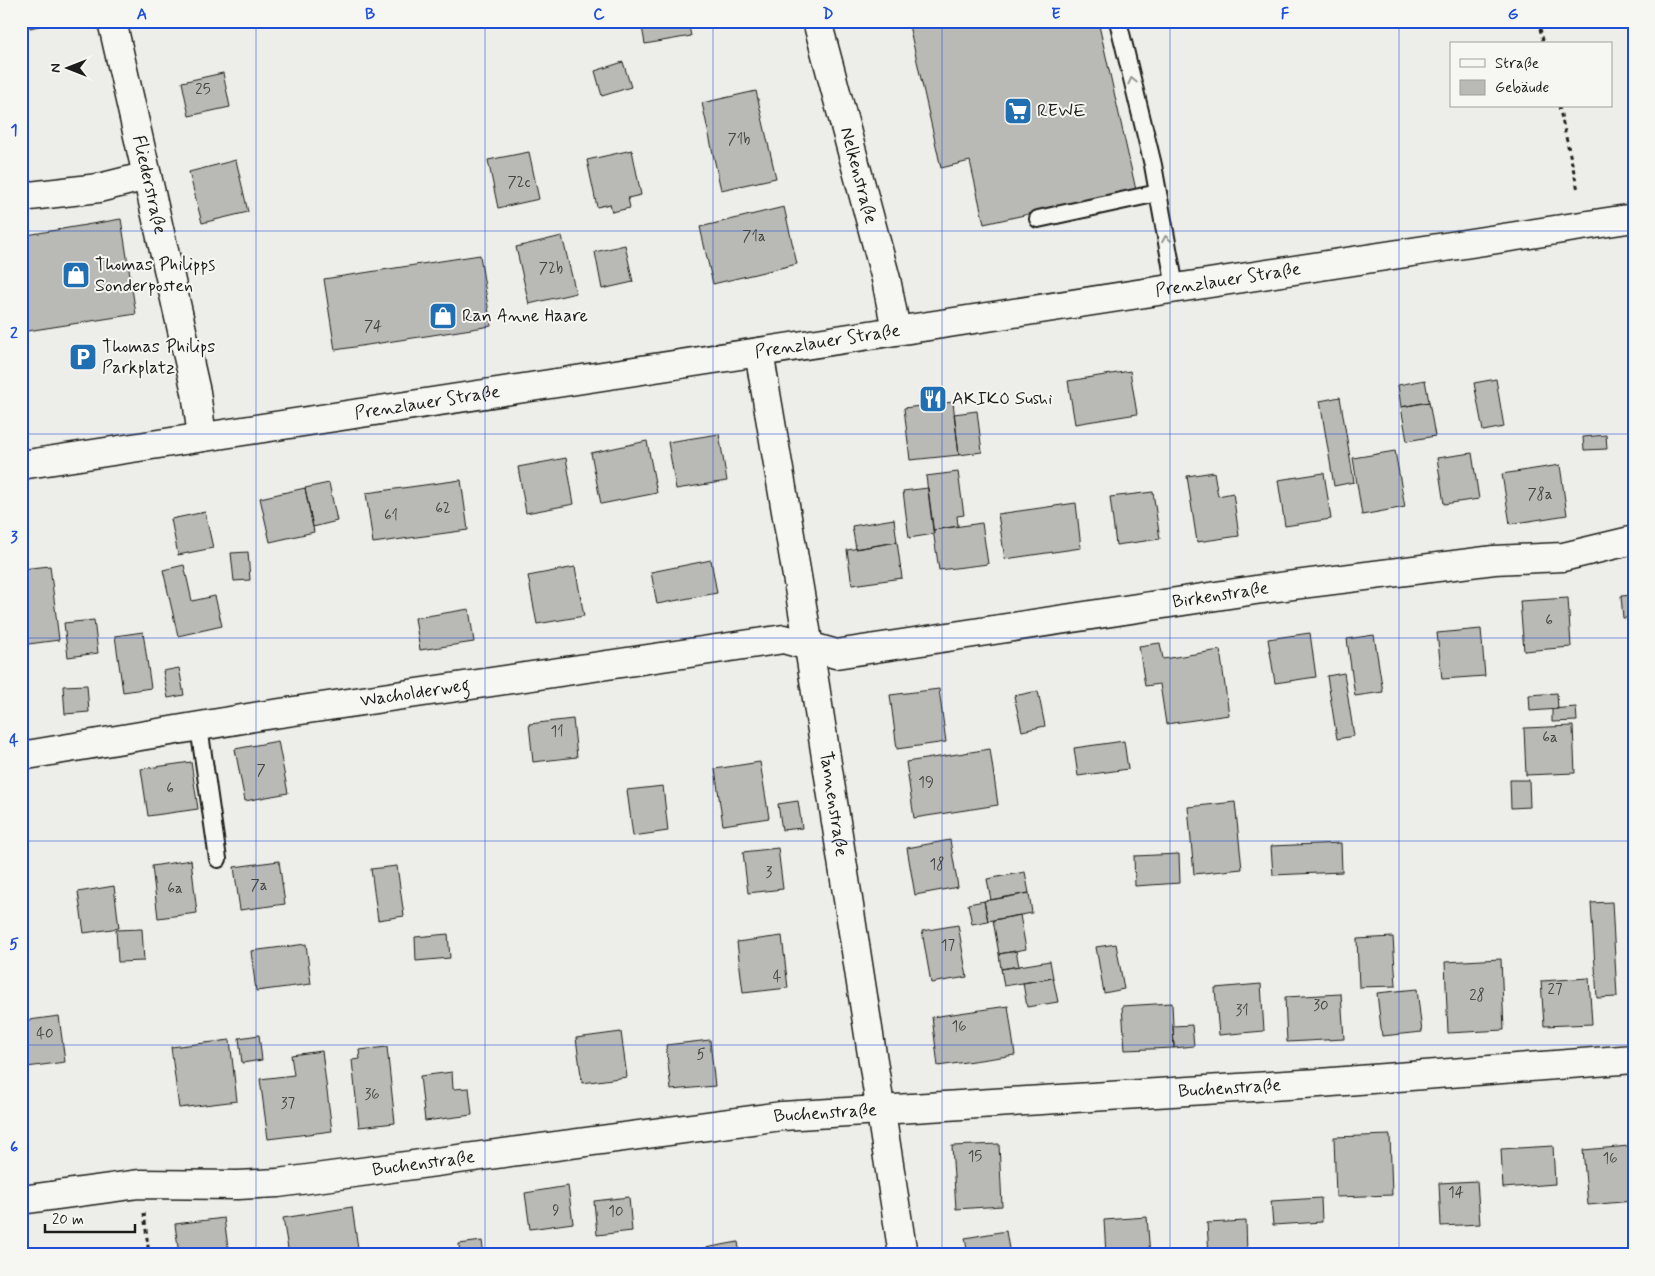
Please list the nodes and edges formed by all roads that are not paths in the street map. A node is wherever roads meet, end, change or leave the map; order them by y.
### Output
1 (112, 21) edge
2 (817, 21) edge
3 (1118, 21) edge
4 (147, 176) junction
5 (1158, 193) junction
6 (21, 197) edge
7 (1634, 218) edge
8 (1038, 220) dead end
9 (1175, 287) junction
10 (896, 330) junction
11 (759, 352) junction
12 (202, 437) junction
13 (21, 465) edge
14 (1634, 540) edge
15 (809, 647) junction
16 (199, 727) junction
17 (21, 756) edge
18 (218, 858) dead end
19 (1634, 1059) edge
20 (882, 1110) junction
21 (21, 1200) edge
22 (902, 1255) edge

1 - 4 street, Fliederstraße
2 - 10 street, Nelkenstraße
5 -> 3 lane
4 - 6 street
4 - 12 street, Fliederstraße
5 - 8 lane
9 -> 5 lane
7 - 9 street, Prenzlauer Straße
9 - 10 street, Prenzlauer Straße
10 - 11 street, Prenzlauer Straße
11 - 12 street, Prenzlauer Straße
11 - 15 street, Tannenstraße
12 - 13 street, Prenzlauer Straße
14 - 15 street, Birkenstraße
15 - 16 street, Wacholderweg
15 - 20 street, Tannenstraße
16 - 17 street, Wacholderweg
16 - 18 lane
19 - 20 street, Buchenstraße
20 - 21 street, Buchenstraße
20 - 22 street, Tannenstraße

